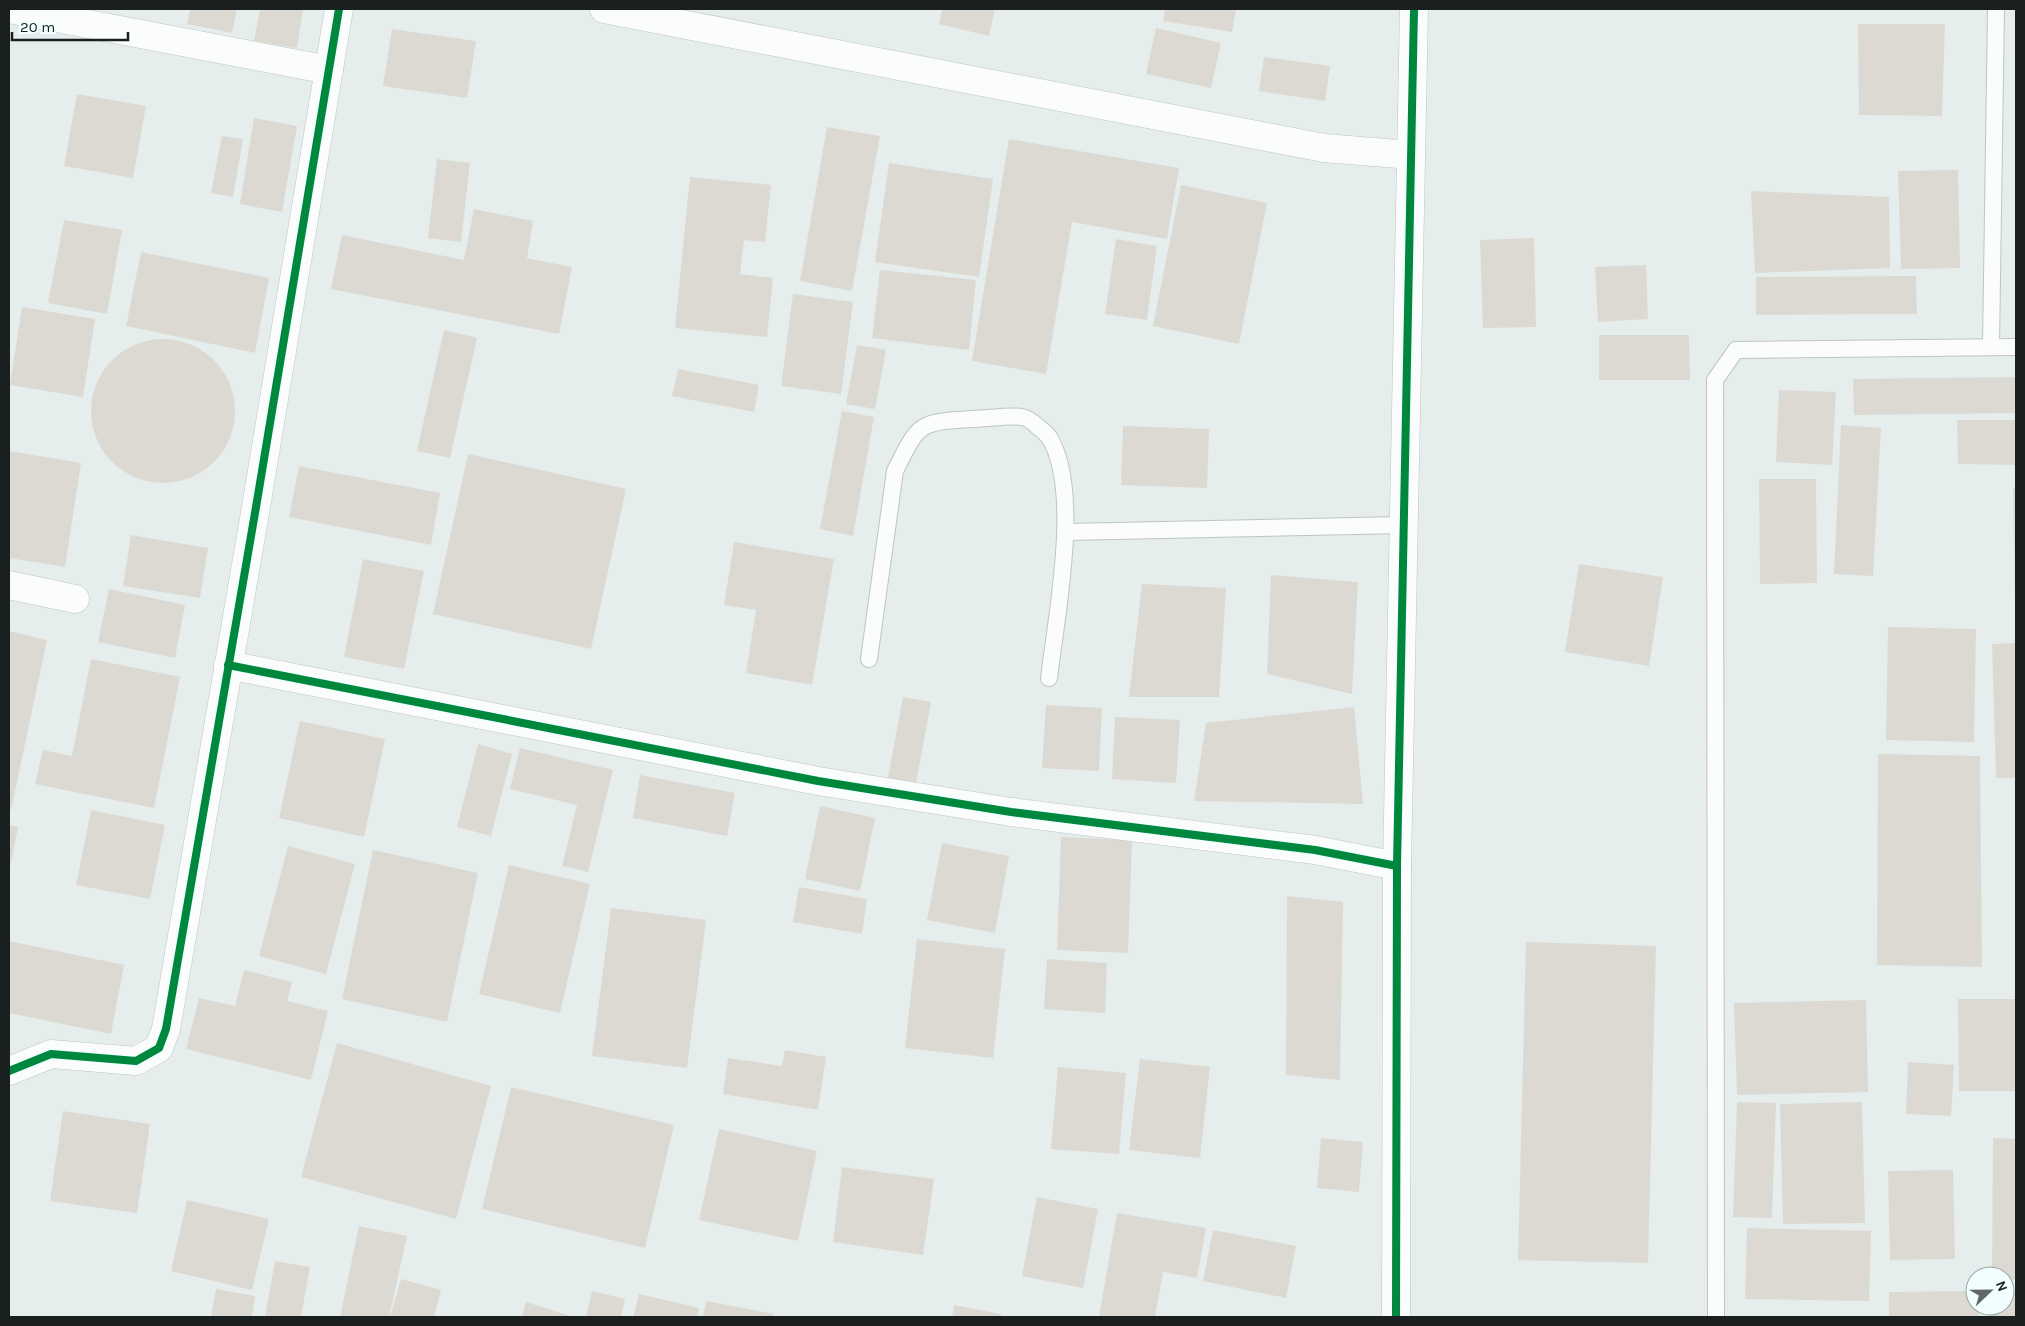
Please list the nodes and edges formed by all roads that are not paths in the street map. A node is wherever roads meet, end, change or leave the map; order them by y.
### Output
1 (9, 9) edge
2 (339, 9) edge
3 (604, 9) edge
4 (1414, 9) edge
5 (1996, 9) edge
6 (329, 70) junction
7 (1411, 155) junction
8 (1992, 346) junction
9 (2016, 347) edge
10 (1404, 525) junction
11 (1066, 532) junction
12 (9, 585) edge
13 (75, 599) dead end
14 (869, 659) dead end
15 (228, 665) junction
16 (1049, 678) dead end
17 (1398, 866) junction
18 (9, 1071) edge
19 (1396, 1317) edge
20 (1716, 1317) edge

1 - 6 street
2 - 6 street
3 - 7 street
4 - 7 street
5 - 8 lane
6 - 15 street
7 - 10 street
8 - 9 lane
8 - 20 lane
10 - 11 lane
10 - 17 street
11 - 14 lane
11 - 16 lane
12 - 13 street
15 - 17 street
15 - 18 street
17 - 19 street

